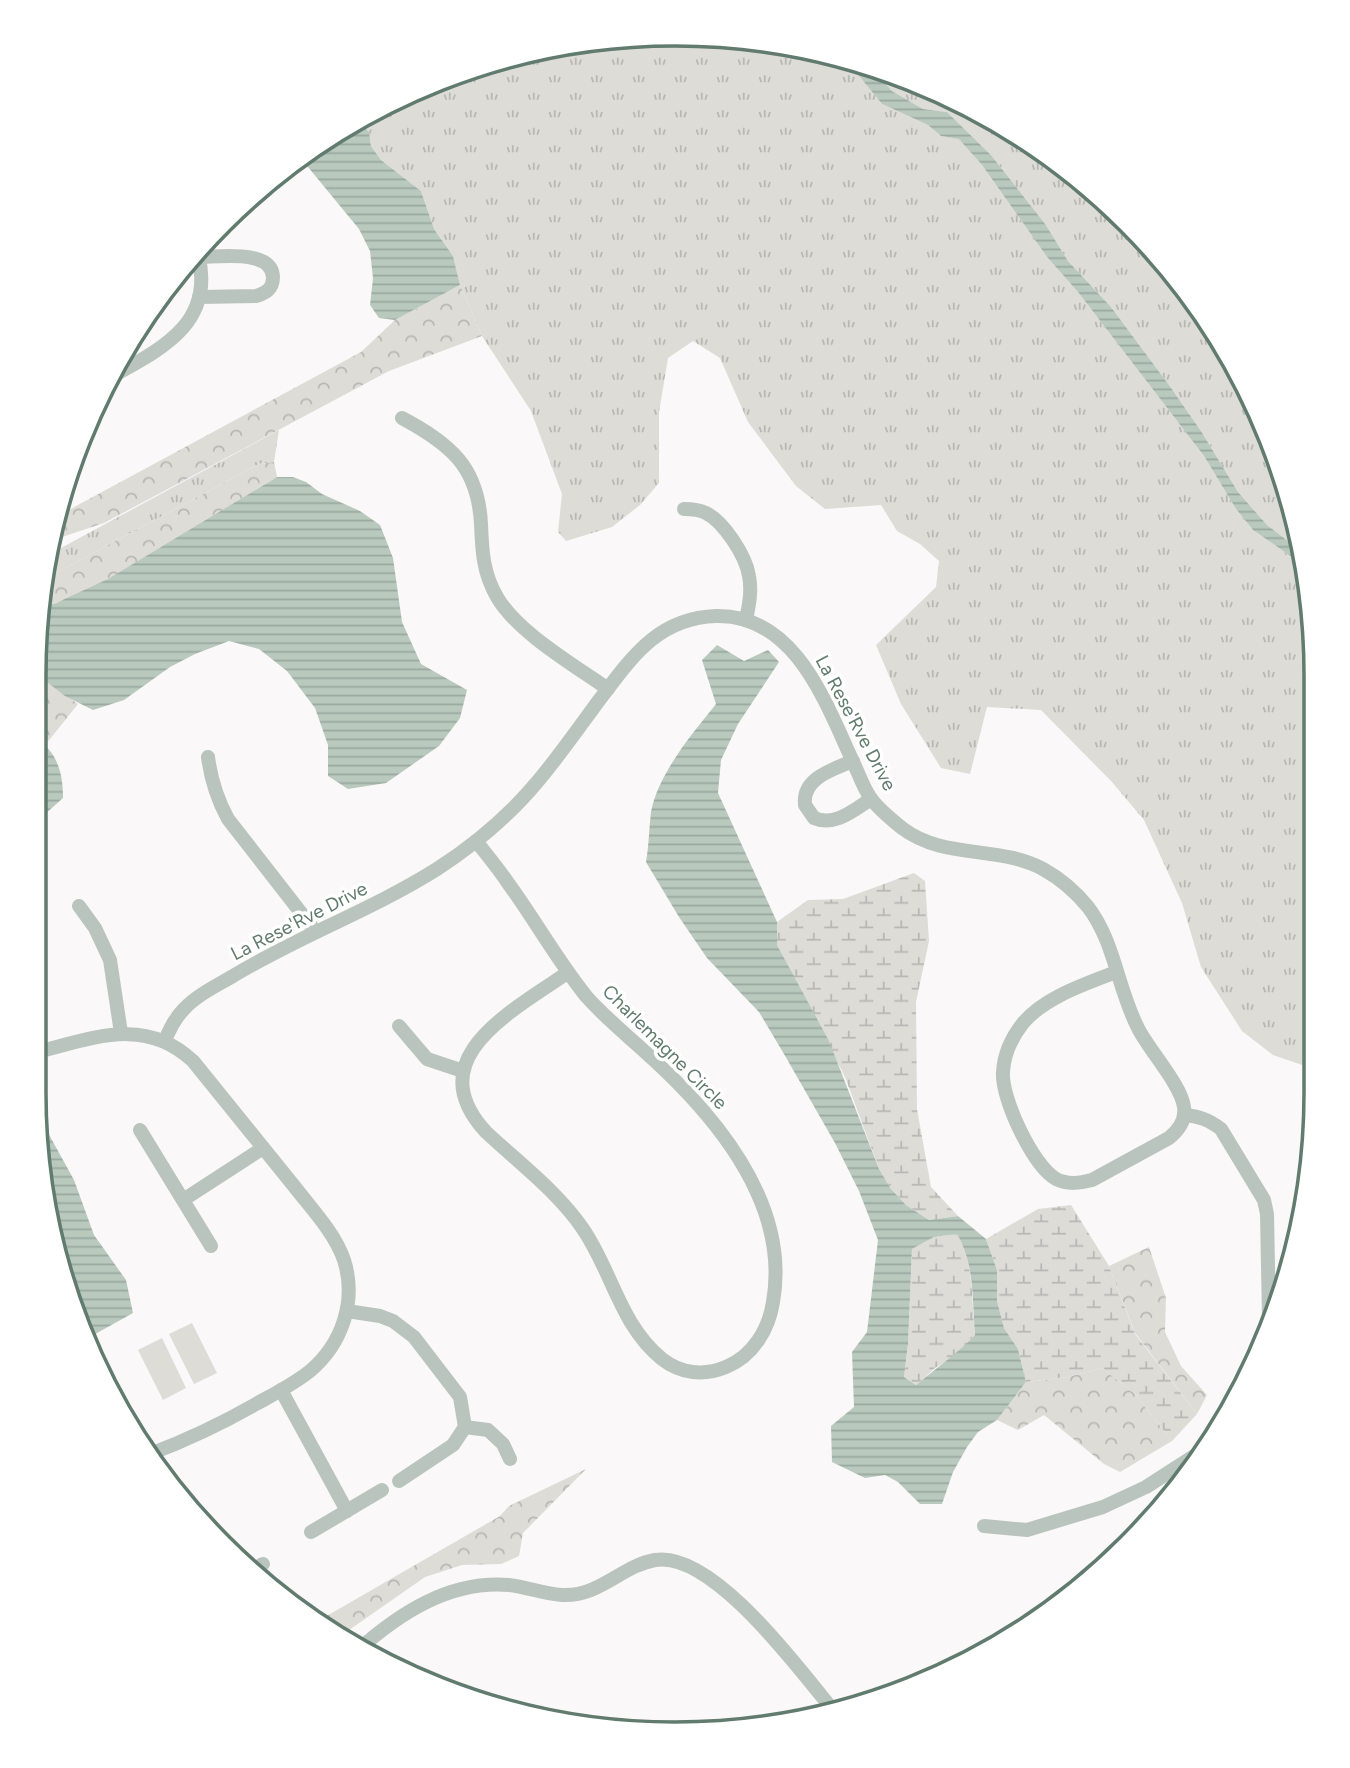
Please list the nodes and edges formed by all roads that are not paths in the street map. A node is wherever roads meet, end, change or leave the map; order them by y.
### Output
1 (206, 256) edge
2 (200, 262) edge
3 (200, 297) junction
4 (125, 369) edge
5 (402, 418) dead end
6 (684, 509) dead end
7 (746, 620) junction
8 (608, 689) junction
9 (208, 758) dead end
10 (853, 761) junction
11 (871, 799) junction
12 (476, 841) junction
13 (79, 906) dead end
14 (316, 932) junction
15 (1116, 972) junction
16 (567, 973) junction
17 (399, 1026) dead end
18 (121, 1033) junction
19 (165, 1040) junction
20 (46, 1050) edge
21 (463, 1071) junction
22 (1184, 1115) junction
23 (140, 1130) dead end
24 (263, 1148) junction
25 (183, 1200) junction
26 (211, 1246) dead end
27 (1269, 1301) edge
28 (347, 1311) junction
29 (281, 1390) junction
30 (466, 1427) junction
31 (158, 1451) edge
32 (510, 1459) dead end
33 (1184, 1463) edge
34 (399, 1481) dead end
35 (382, 1490) dead end
36 (347, 1511) junction
37 (984, 1526) dead end
38 (311, 1532) dead end
39 (368, 1642) edge
40 (827, 1703) edge

1 - 3 street
2 - 3 street
3 - 4 street
5 - 8 street
6 - 7 street
7 - 8 street, La Rese'Rve Drive
7 - 10 street, La Rese'Rve Drive
8 - 12 street, La Rese'Rve Drive
9 - 14 street
10 - 11 street, La Rese'Rve Drive
10 - 11 street
11 - 15 street, La Rese'Rve Drive
12 - 14 street, La Rese'Rve Drive
12 - 16 street, Charlemagne Circle
13 - 18 street
14 - 19 street, La Rese'Rve Drive
15 - 22 street, La Rese'Rve Drive
15 - 22 street
16 - 21 street
16 - 21 street, Charlemagne Circle
17 - 21 street
18 - 19 street
18 - 20 street
19 - 24 street
22 - 27 street
23 - 25 street
24 - 25 street
24 - 28 street
25 - 26 street
28 - 29 street
28 - 30 street
29 - 31 street
29 - 36 street
30 - 32 street
30 - 34 street
33 - 37 street
35 - 36 street
36 - 38 street
39 - 40 street

